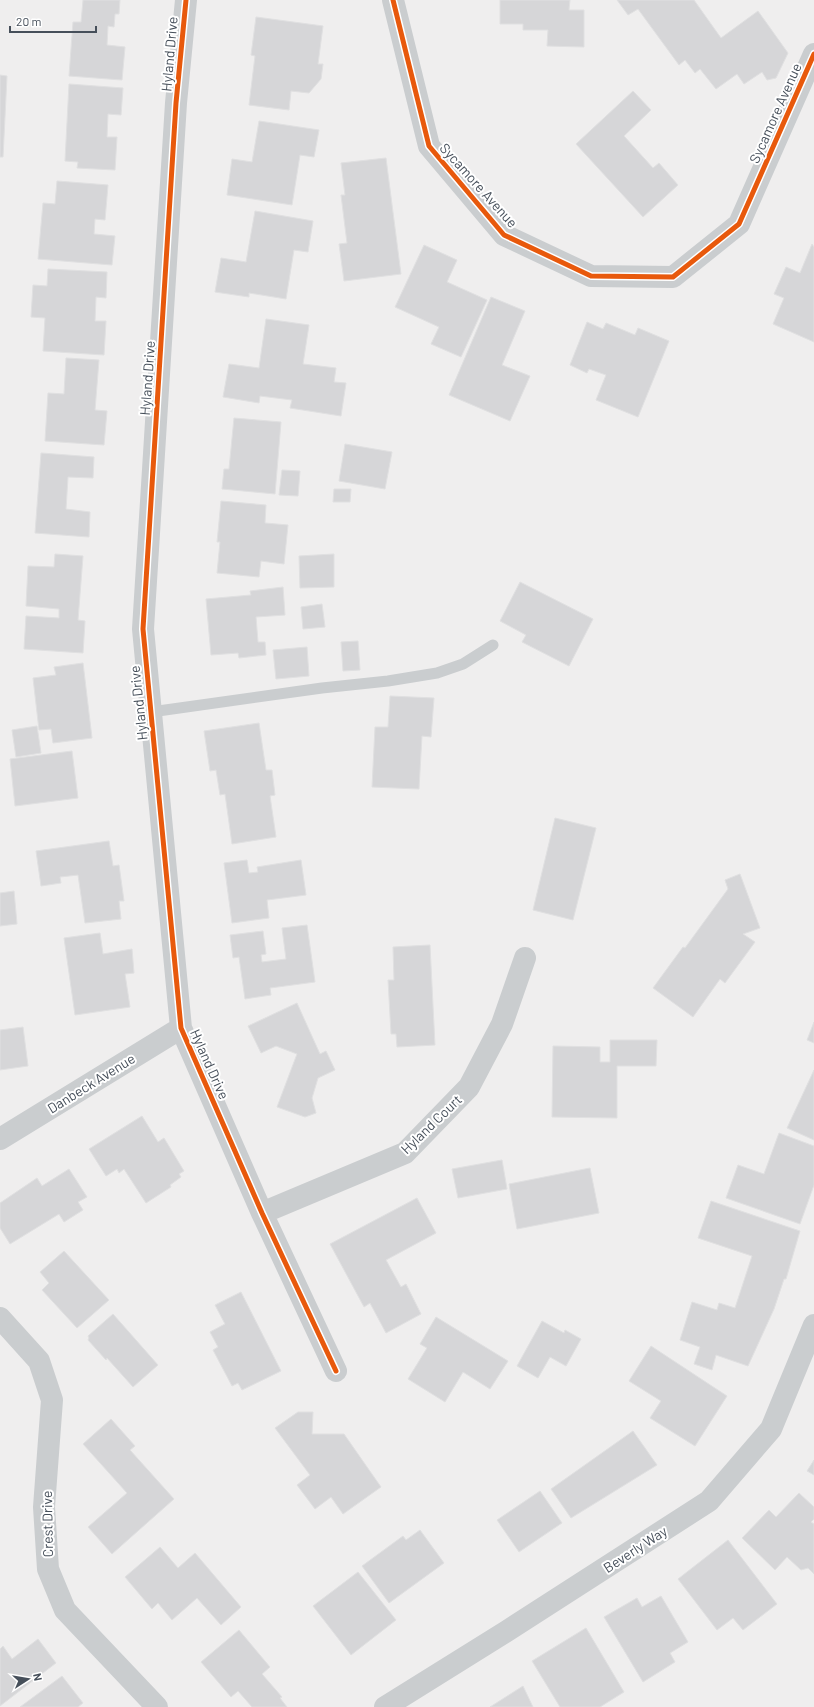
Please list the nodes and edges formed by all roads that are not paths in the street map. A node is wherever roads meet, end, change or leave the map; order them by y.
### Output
1 (186, 0) edge
2 (393, 0) edge
3 (814, 54) edge
4 (493, 645) dead end
5 (151, 712) junction
6 (525, 958) dead end
7 (181, 1028) junction
8 (0, 1139) edge
9 (262, 1213) junction
10 (0, 1318) edge
11 (814, 1325) edge
12 (336, 1371) dead end
13 (157, 1707) edge
14 (385, 1707) edge

1 - 5 street, Hyland Drive
2 - 3 street, Sycamore Avenue
4 - 5 lane
5 - 7 street, Hyland Drive
6 - 9 street, Hyland Court
7 - 8 street, Danbeck Avenue
7 - 9 street, Hyland Drive
9 - 12 street, Hyland Drive
10 - 13 street, Crest Drive
11 - 14 street, Beverly Way

